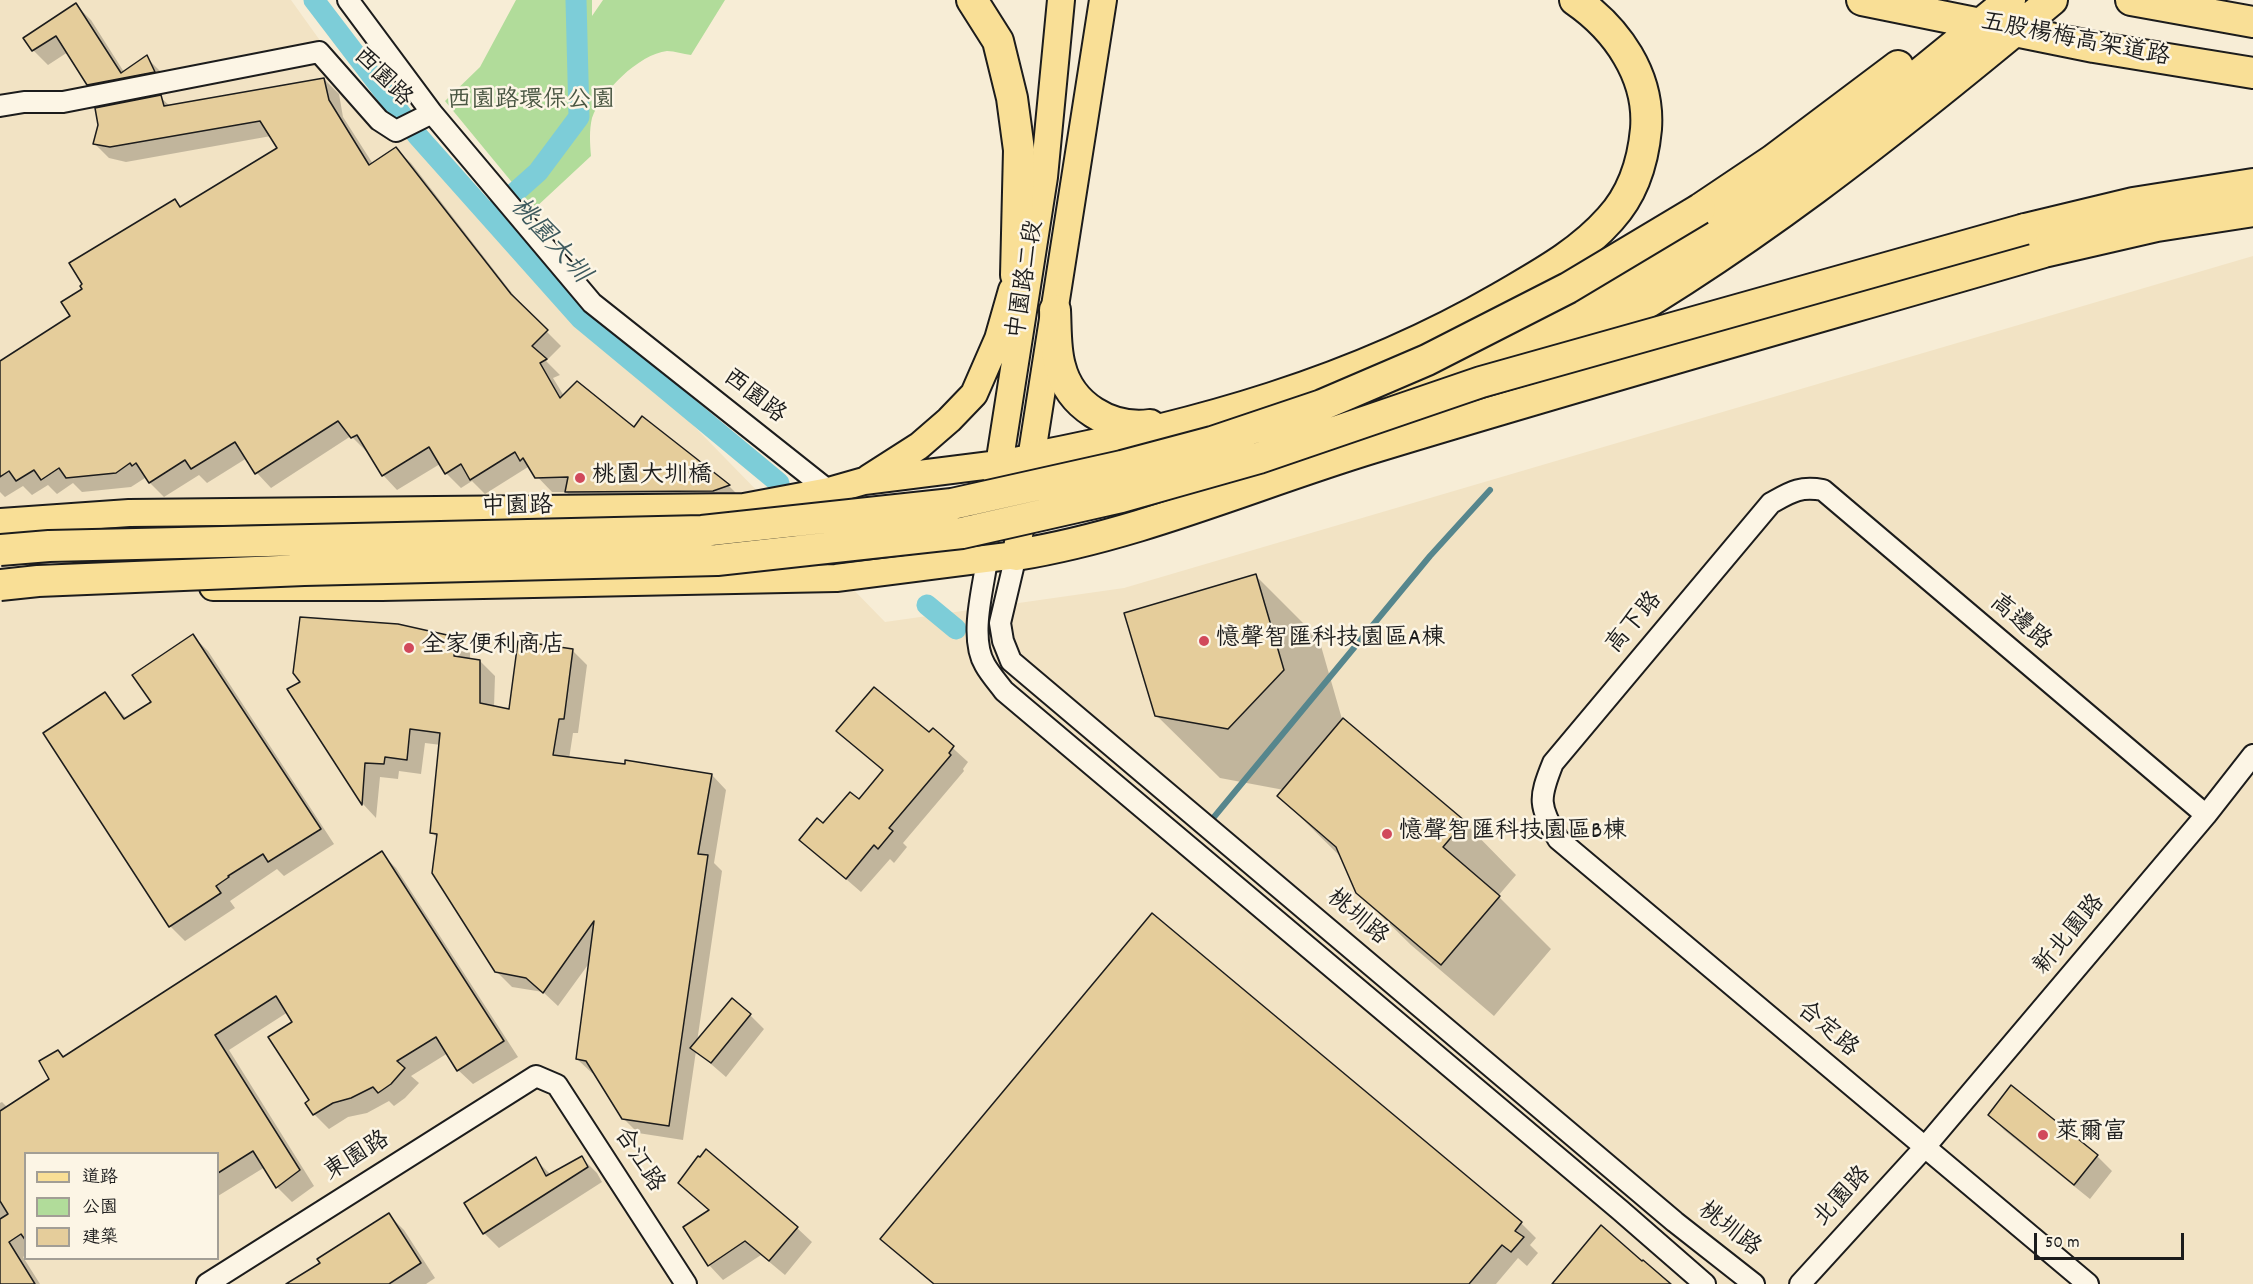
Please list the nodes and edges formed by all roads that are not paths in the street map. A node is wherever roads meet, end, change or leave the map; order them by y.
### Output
1 (348, 0) edge
2 (972, 0) edge
3 (1061, 0) edge
4 (1103, 0) edge
5 (1575, 0) edge
6 (1862, 0) edge
7 (2010, 0) edge
8 (2052, 0) edge
9 (2131, 0) edge
10 (1977, 14) edge
11 (2253, 22) edge
12 (2253, 73) edge
13 (0, 106) edge
14 (432, 113) junction
15 (2253, 183) edge
16 (2253, 211) edge
17 (1038, 220) junction
18 (1016, 274) junction
19 (1054, 310) junction
20 (1558, 325) junction
21 (1346, 373) junction
22 (1203, 420) junction
23 (1369, 449) junction
24 (1030, 458) junction
25 (999, 464) junction
26 (864, 482) junction
27 (1793, 490) joint
28 (829, 491) junction
29 (1024, 510) junction
30 (992, 513) junction
31 (0, 522) edge
32 (0, 550) edge
33 (1016, 555) junction
34 (987, 560) junction
35 (606, 583) junction
36 (0, 585) edge
37 (0, 598) edge
38 (2253, 755) edge
39 (1542, 808) joint
40 (2206, 815) junction
41 (536, 1076) joint
42 (1926, 1147) junction
43 (207, 1284) edge
44 (686, 1284) edge
45 (1705, 1284) edge
46 (1754, 1284) edge
47 (1800, 1284) edge
48 (2088, 1284) edge

1 - 14 street
2 - 18 highway
3 - 17 main road, 中園路二段
4 - 19 main road, 中園路二段
5 - 21 highway
6 - 12 highway, 五股楊梅高架道路
7 - 10 highway
8 - 23 highway
9 - 11 highway
10 - 20 highway
10 - 32 highway, bridge
13 - 14 street, 西園路
14 - 28 street, 西園路
15 - 36 highway, bridge
16 - 23 highway
17 - 18 main road
17 - 25 main road, 中園路二段
18 - 26 main road
19 - 22 highway
19 - 24 main road, 中園路二段
20 - 21 highway
20 - 29 highway
21 - 22 highway
22 - 24 highway
23 - 33 highway
24 - 25 main road, 中園路
24 - 29 main road, 中園路二段
25 - 26 main road, 中園路
25 - 30 main road, 中園路二段
26 - 28 main road, 中園路
27 - 39 street, 高下路
27 - 40 street, 高邊路
28 - 31 main road, 中園路
29 - 30 main road
29 - 33 main road, 中園路二段
30 - 34 main road, 中園路二段
30 - 35 main road
33 - 34 main road
33 - 46 street, 桃圳路
34 - 35 main road
34 - 45 street
35 - 37 main road
38 - 40 street, 新北園路
39 - 42 street, 合定路
40 - 42 street, 新北園路
41 - 43 street, 東園路
41 - 44 street, 合江路
42 - 47 street, 北園路
42 - 48 street, 合定路

